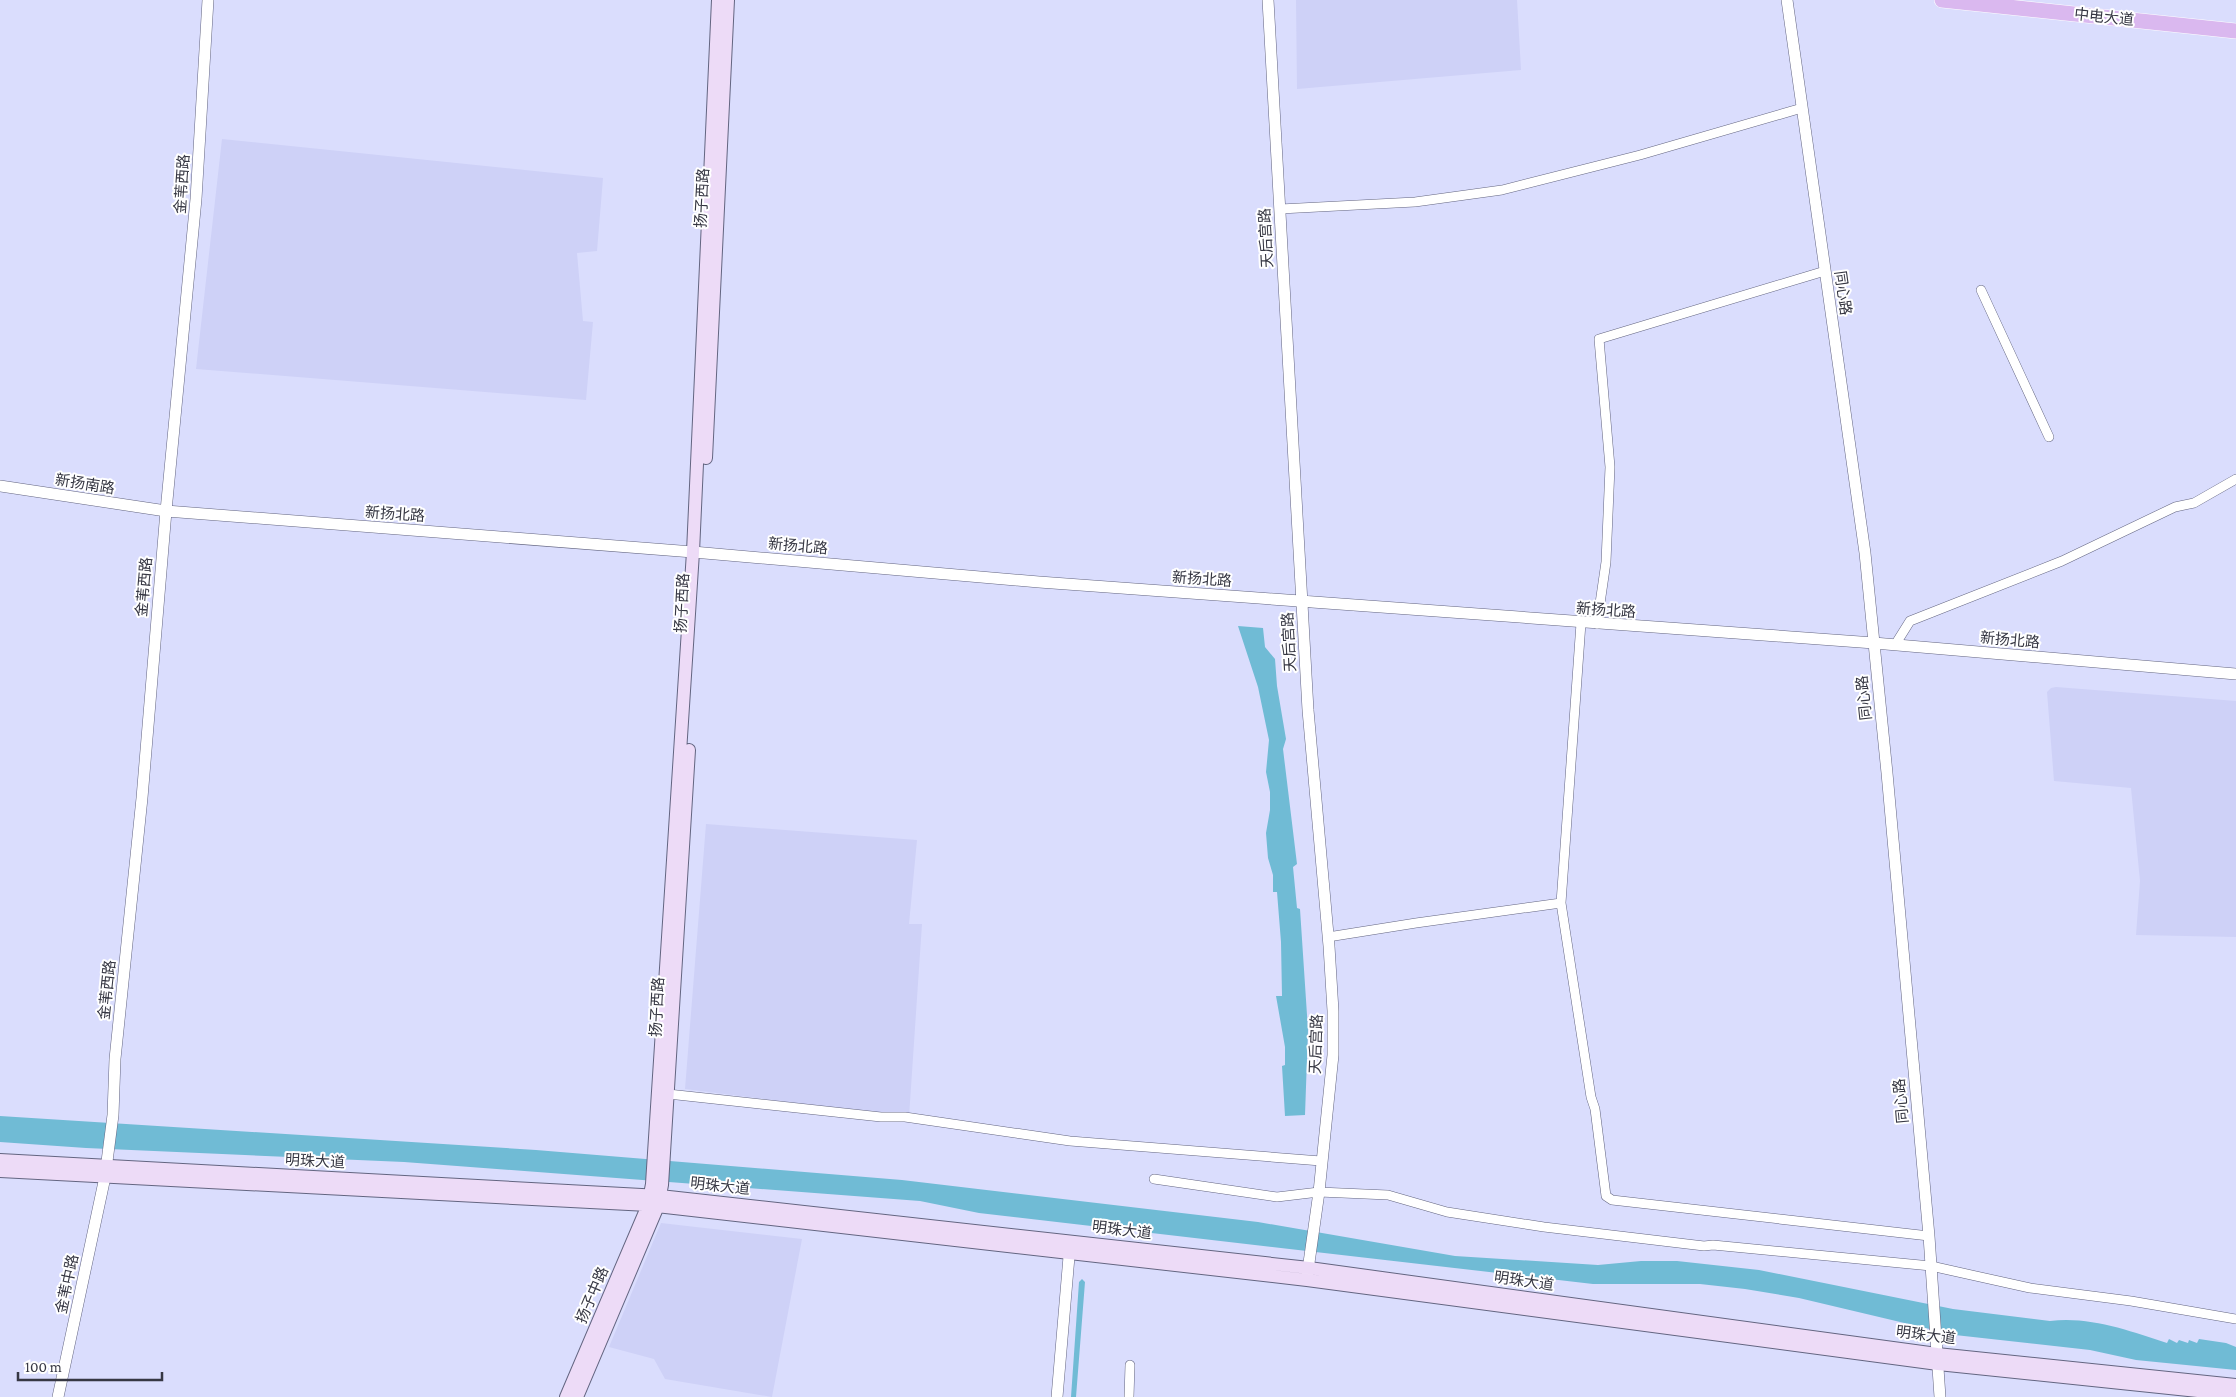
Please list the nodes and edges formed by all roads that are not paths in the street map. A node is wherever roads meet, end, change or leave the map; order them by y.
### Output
1 (208, 0) edge
2 (718, 0) edge
3 (728, 0) edge
4 (1268, 0) edge
5 (1787, 0) edge
6 (1942, 0) edge
7 (2236, 31) edge
8 (1802, 108) junction
9 (1280, 209) junction
10 (1825, 271) junction
11 (1982, 290) dead end
12 (2049, 437) dead end
13 (2236, 479) edge
14 (0, 486) edge
15 (166, 511) junction
16 (697, 552) junction
17 (1302, 602) junction
18 (1581, 623) junction
19 (1597, 624) junction
20 (1874, 643) junction
21 (1895, 645) junction
22 (2236, 674) edge
23 (1561, 904) junction
24 (1328, 938) junction
25 (668, 1094) junction
26 (660, 1152) junction
27 (0, 1160) edge
28 (1321, 1161) junction
29 (107, 1166) junction
30 (0, 1171) edge
31 (1154, 1180) dead end
32 (1319, 1192) junction
33 (655, 1195) junction
34 (1929, 1236) junction
35 (1069, 1246) junction
36 (1931, 1266) junction
37 (1309, 1269) junction
38 (2236, 1319) edge
39 (1938, 1359) junction
40 (1130, 1365) dead end
41 (2236, 1385) edge
42 (2236, 1395) edge
43 (58, 1397) edge
44 (566, 1397) edge
45 (577, 1397) edge
46 (1057, 1397) edge
47 (1129, 1397) edge
48 (1940, 1397) edge

1 - 15 street, 金苇西路
2 - 16 main road, 扬子西路
3 - 16 main road, 扬子西路
4 - 9 street, 天后宫路
5 - 8 street, 同心路
6 - 7 main road, 中电大道
8 - 9 street
8 - 10 street, 同心路
9 - 17 street, 天后宫路
10 - 19 street
10 - 20 street, 同心路
11 - 12 street
13 - 21 street
14 - 15 street, 新扬南路
15 - 16 street, 新扬北路
15 - 29 street, 金苇西路
16 - 17 street, 新扬北路
16 - 25 main road, 扬子西路
16 - 26 main road, 扬子西路
17 - 18 street, 新扬北路
17 - 24 street, 天后宫路
18 - 19 street, 新扬北路
18 - 23 street
19 - 20 street, 新扬北路
20 - 21 street, 新扬北路
20 - 34 street, 同心路
21 - 22 street, 新扬北路
23 - 24 street
23 - 34 street
24 - 28 street, 天后宫路
25 - 26 main road, 扬子西路
25 - 28 street
26 - 33 main road, 扬子西路
27 - 29 main road, 明珠大道
28 - 32 street, 天后宫路
29 - 30 main road, 明珠大道
29 - 33 main road, 明珠大道
29 - 43 street, 金苇中路
31 - 32 street
32 - 36 street
32 - 37 street, 天后宫路
33 - 35 main road, 明珠大道
33 - 44 main road, 扬子中路
33 - 45 main road, 扬子中路
34 - 36 street, 同心路
35 - 37 main road, 明珠大道
35 - 46 street
36 - 38 street
36 - 39 street, 同心路
37 - 39 main road, 明珠大道
39 - 41 main road, 明珠大道
39 - 42 main road, 明珠大道
39 - 48 street, 同心路
40 - 47 street

